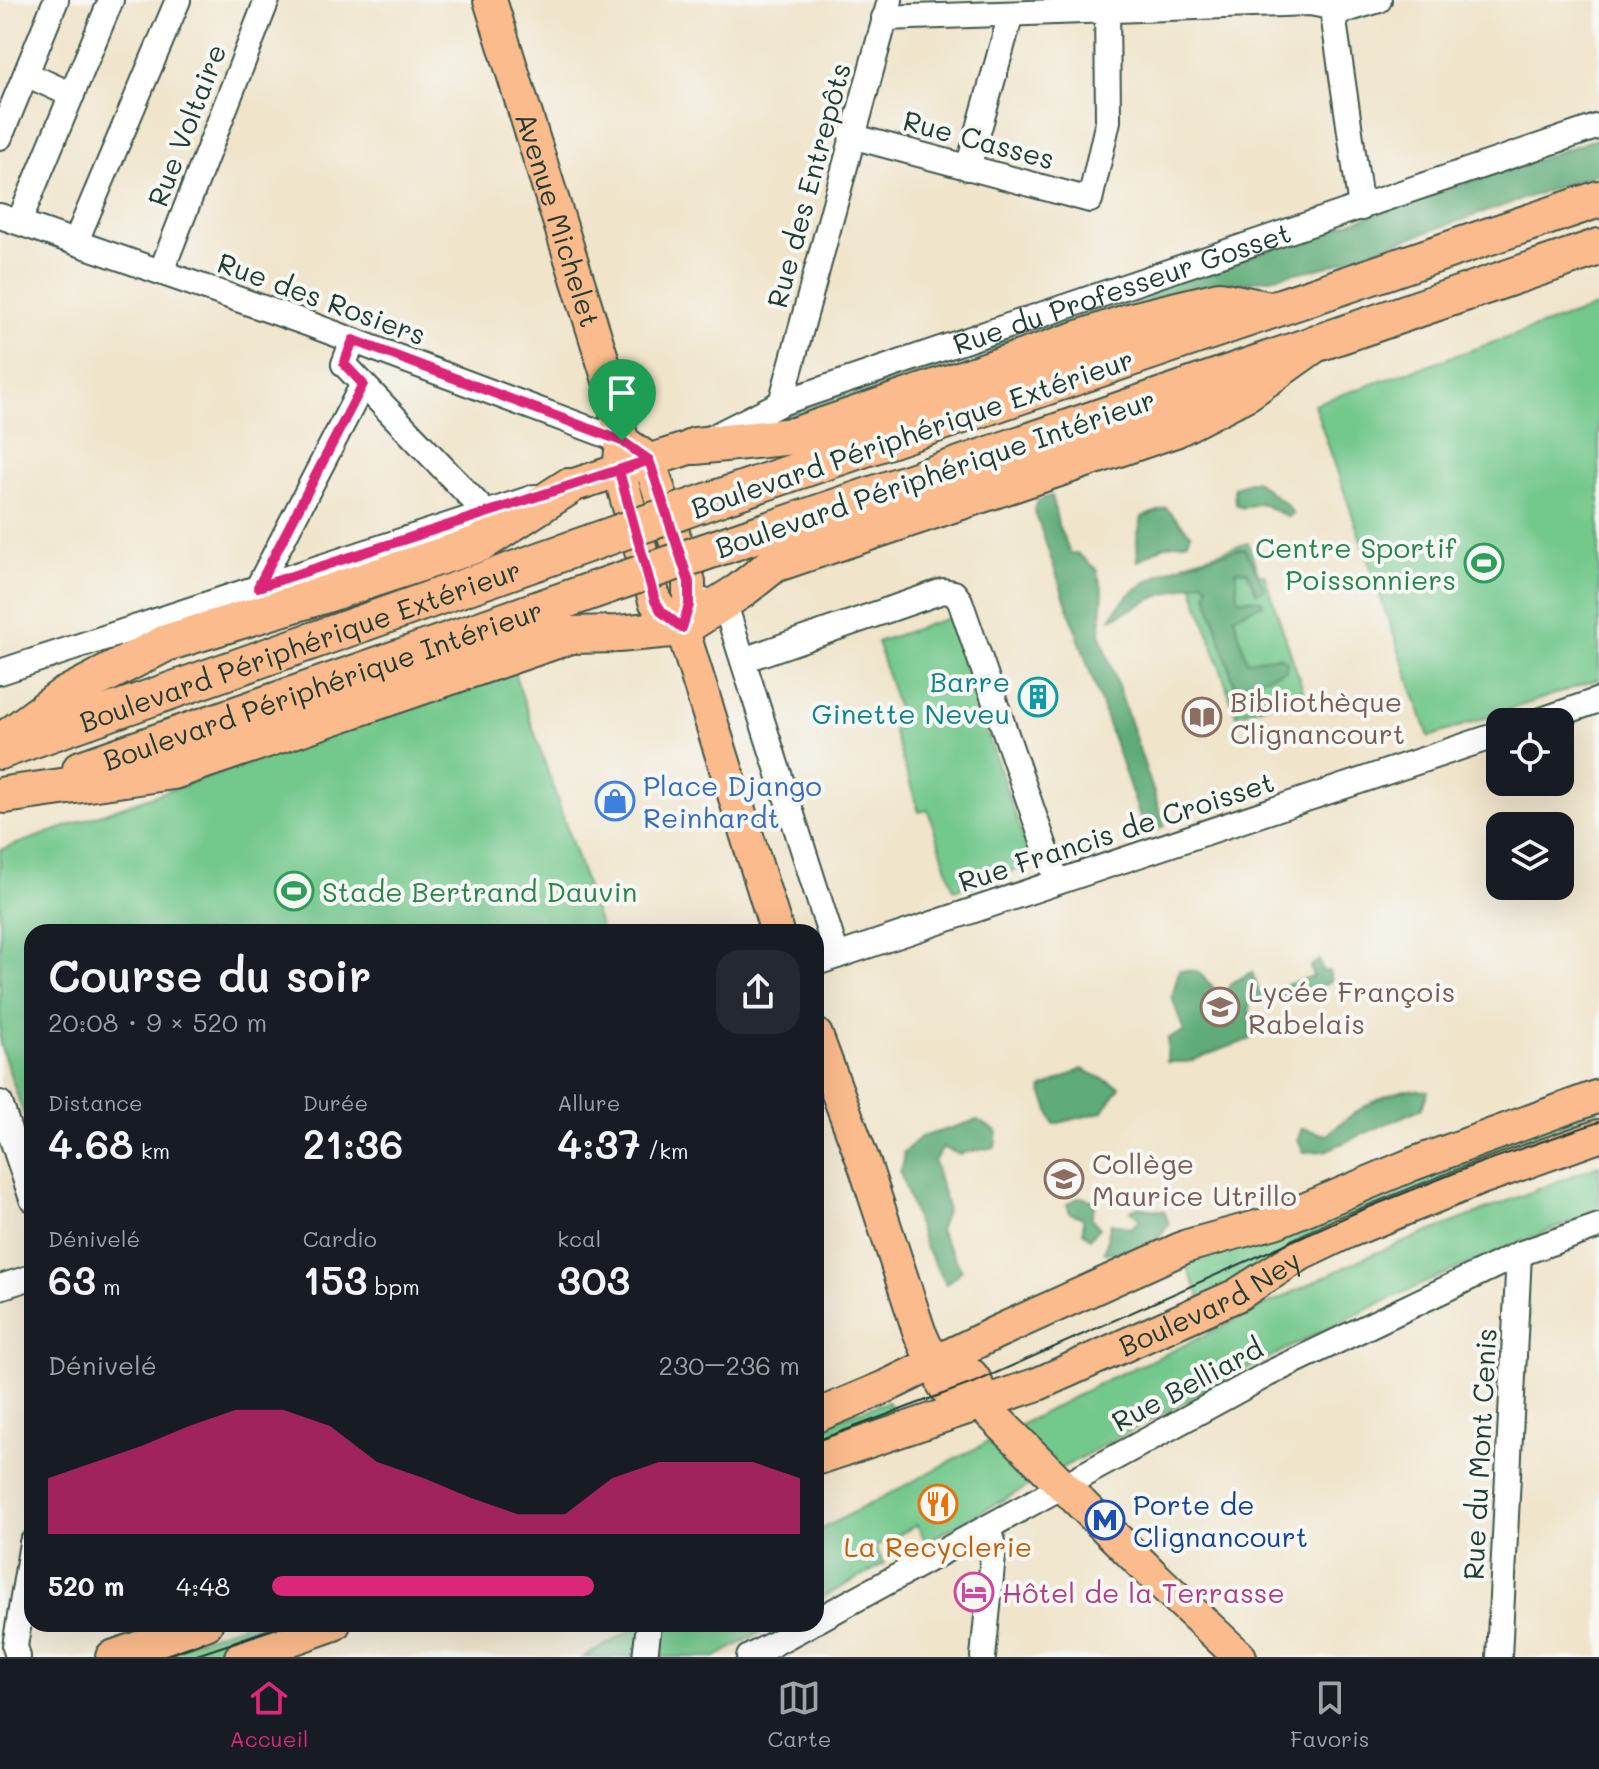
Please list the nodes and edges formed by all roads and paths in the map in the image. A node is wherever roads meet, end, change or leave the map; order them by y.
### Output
1 (56, 0) edge
2 (111, 0) edge
3 (178, 0) edge
4 (267, 0) edge
5 (490, 0) edge
6 (1379, 0) edge
7 (1332, 4) edge
8 (1107, 5) edge
9 (887, 9) edge
10 (1011, 14) junction
11 (26, 74) junction
12 (72, 95) junction
13 (1599, 126) edge
14 (851, 136) junction
15 (0, 137) edge
16 (968, 168) junction
17 (1599, 199) edge
18 (1361, 208) junction
19 (10, 219) edge
20 (76, 241) junction
21 (1599, 247) edge
22 (161, 272) junction
23 (1272, 310) junction
24 (353, 340) junction
25 (1316, 343) junction
26 (363, 384) junction
27 (783, 394) junction
28 (695, 446) junction
29 (621, 456) junction
30 (649, 460) junction
31 (568, 487) junction
32 (485, 512) junction
33 (258, 587) junction
34 (696, 610) junction
35 (743, 660) junction
36 (0, 672) edge
37 (1599, 700) edge
38 (1574, 709) edge
39 (1486, 739) edge
40 (0, 743) edge
41 (0, 751) edge
42 (3, 796) edge
43 (1057, 882) junction
44 (775, 924) edge
45 (817, 924) edge
46 (827, 959) edge
47 (824, 1056) edge
48 (1599, 1096) edge
49 (0, 1103) edge
50 (1599, 1136) edge
51 (24, 1175) edge
52 (1599, 1226) edge
53 (1519, 1254) junction
54 (24, 1280) edge
55 (0, 1287) edge
56 (938, 1361) junction
57 (981, 1404) junction
58 (824, 1413) edge
59 (824, 1456) edge
60 (1063, 1485) junction
61 (989, 1527) junction
62 (24, 1591) edge
63 (824, 1617) edge
64 (183, 1632) edge
65 (311, 1632) edge
66 (648, 1632) edge
67 (795, 1632) edge
68 (18, 1657) edge
69 (112, 1657) edge
70 (241, 1657) edge
71 (645, 1657) edge
72 (749, 1657) edge
73 (983, 1657) edge
74 (1240, 1657) edge
75 (1499, 1657) edge

1 - 11 street
2 - 12 street
3 - 20 street
4 - 22 street, Rue Voltaire
5 - 29 main road, Avenue Michelet
6 - 7 street
7 - 8 street
7 - 18 street
8 - 10 street
8 - 16 street, Rue Casses
9 - 10 street
9 - 14 street, Rue des Entrepôts
10 - 16 street
11 - 12 street
11 - 15 street
12 - 19 street
13 - 18 street, Rue du Professeur Gosset
14 - 16 street, Rue Casses
14 - 27 street, Rue des Entrepôts
17 - 23 highway, Boulevard Périphérique Extérieur
18 - 27 street, Rue du Professeur Gosset
19 - 20 street, Rue des Rosiers
20 - 22 street, Rue des Rosiers
21 - 25 highway, Boulevard Périphérique Intérieur
22 - 24 street, Rue des Rosiers
23 - 28 highway
23 - 41 highway, Boulevard Périphérique Extérieur, bridge
24 - 26 street
24 - 29 street, Rue des Rosiers
25 - 34 highway
25 - 42 highway, Boulevard Périphérique Intérieur, bridge
26 - 32 street
26 - 33 street
27 - 28 street, Rue du Professeur Gosset
28 - 30 main road, Rue du Professeur Gosset
29 - 30 main road, Rue du Professeur Gosset
29 - 31 main road, Rue du Professeur Gosset
29 - 34 main road, Avenue Michelet
30 - 34 main road
31 - 32 street
31 - 40 highway
32 - 33 street
33 - 36 street
34 - 35 street
34 - 42 highway
34 - 44 main road
35 - 43 street
35 - 45 street
37 - 38 street
39 - 43 street, Rue Francis de Croisset
43 - 46 street, Rue Francis de Croisset
47 - 56 main road
48 - 56 main road, Boulevard Ney
49 - 51 street
50 - 57 main road, Boulevard Ney
52 - 53 street, Rue Belliard
53 - 60 street, Rue Belliard
53 - 75 street, Rue du Mont Cenis
54 - 55 street
56 - 57 main road
56 - 58 main road, Boulevard Ney
57 - 59 main road, Boulevard Ney
57 - 60 main road
60 - 61 street, Rue Belliard
60 - 74 main road
61 - 63 street, Rue Belliard
61 - 73 street
62 - 68 street
64 - 69 main road
65 - 70 main road
66 - 71 street
67 - 72 street

